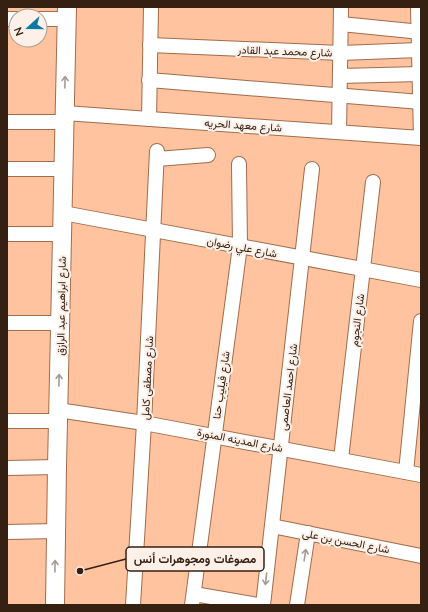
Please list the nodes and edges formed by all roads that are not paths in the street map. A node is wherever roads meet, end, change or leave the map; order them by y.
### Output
1 (151, 7) edge
2 (341, 7) edge
3 (418, 7) edge
4 (67, 13) edge
5 (48, 17) edge
6 (341, 24) junction
7 (420, 32) edge
8 (150, 45) junction
9 (341, 53) junction
10 (420, 63) edge
11 (340, 76) junction
12 (149, 80) junction
13 (340, 96) junction
14 (421, 102) edge
15 (65, 118) junction
16 (149, 119) junction
17 (7, 122) edge
18 (339, 132) junction
19 (421, 138) edge
20 (208, 155) dead end
21 (239, 164) dead end
22 (7, 169) edge
23 (64, 169) junction
24 (312, 169) dead end
25 (373, 182) dead end
26 (62, 213) junction
27 (154, 230) junction
28 (7, 234) edge
29 (62, 234) junction
30 (240, 246) junction
31 (302, 258) junction
32 (363, 269) junction
33 (421, 280) edge
34 (421, 321) edge
35 (7, 323) edge
36 (60, 323) junction
37 (58, 416) junction
38 (7, 421) edge
39 (144, 423) junction
40 (215, 436) junction
41 (281, 448) junction
42 (341, 459) junction
43 (57, 467) junction
44 (7, 468) edge
45 (406, 472) junction
46 (421, 475) edge
47 (272, 526) junction
48 (7, 532) edge
49 (56, 532) junction
50 (308, 533) junction
51 (421, 556) edge
52 (193, 600) edge
53 (55, 605) edge
54 (133, 605) edge
55 (258, 605) edge
56 (263, 605) edge
57 (297, 605) edge

1 - 8 street
2 - 6 street
3 - 7 street
4 - 5 street
15 -> 4 main road, شارع ابراهيم عبد الرازق
6 - 7 street
6 - 9 street
7 - 10 street
8 - 9 street, شارع محمد عبد القادر
8 - 12 street
9 - 10 street, شارع محمد عبد القادر
9 - 11 street
10 - 11 street
10 - 14 street
11 - 13 street
12 - 13 street
12 - 16 street
13 - 14 street
13 - 18 street
14 - 19 street
15 - 16 street, شارع معهد الحريه
15 - 17 street, شارع معهد الحريه
15 - 23 main road, شارع ابراهيم عبد الرازق
16 - 18 street, شارع معهد الحريه
18 - 19 street, شارع معهد الحريه
20 - 27 street, شارع مصطفى كامل
21 - 30 street, شارع فيليب حنا
22 - 23 street
23 - 26 main road, شارع ابراهيم عبد الرازق
24 - 31 street, شارع احمد العاصمى
25 - 32 street, شارع النجوم
26 - 27 street, شارع علي رضوان
26 - 29 main road, شارع ابراهيم عبد الرازق
27 - 30 street, شارع علي رضوان
27 - 39 street, شارع مصطفى كامل
28 - 29 street
29 - 36 main road, شارع ابراهيم عبد الرازق
30 - 31 street, شارع علي رضوان
30 - 40 street, شارع فيليب حنا
31 - 32 street, شارع علي رضوان
31 - 41 street, شارع احمد العاصمى
32 - 33 street, شارع علي رضوان
32 - 42 street, شارع النجوم
34 - 45 street
35 - 36 street
37 -> 36 main road, شارع ابراهيم عبد الرازق
37 - 38 street, شارع المدينه المنورة
37 - 39 street, شارع المدينه المنورة
37 - 43 main road, شارع ابراهيم عبد الرازق
39 - 40 street, شارع المدينه المنورة
39 - 54 street, شارع مصطفى كامل
40 - 41 street, شارع المدينه المنورة
40 - 52 street, شارع فيليب حنا
41 - 42 street, شارع المدينه المنورة
41 - 47 street, شارع احمد العاصمى
42 - 45 street, شارع المدينه المنورة
43 - 44 street
43 - 49 main road, شارع ابراهيم عبد الرازق
45 - 46 street, شارع المدينه المنورة
47 - 50 street, شارع الحسن بن على
47 -> 56 street, شارع احمد العاصمى
48 - 49 street
53 -> 49 main road, شارع ابراهيم عبد الرازق
50 - 51 street, شارع الحسن بن على
57 -> 50 street
52 - 55 street

